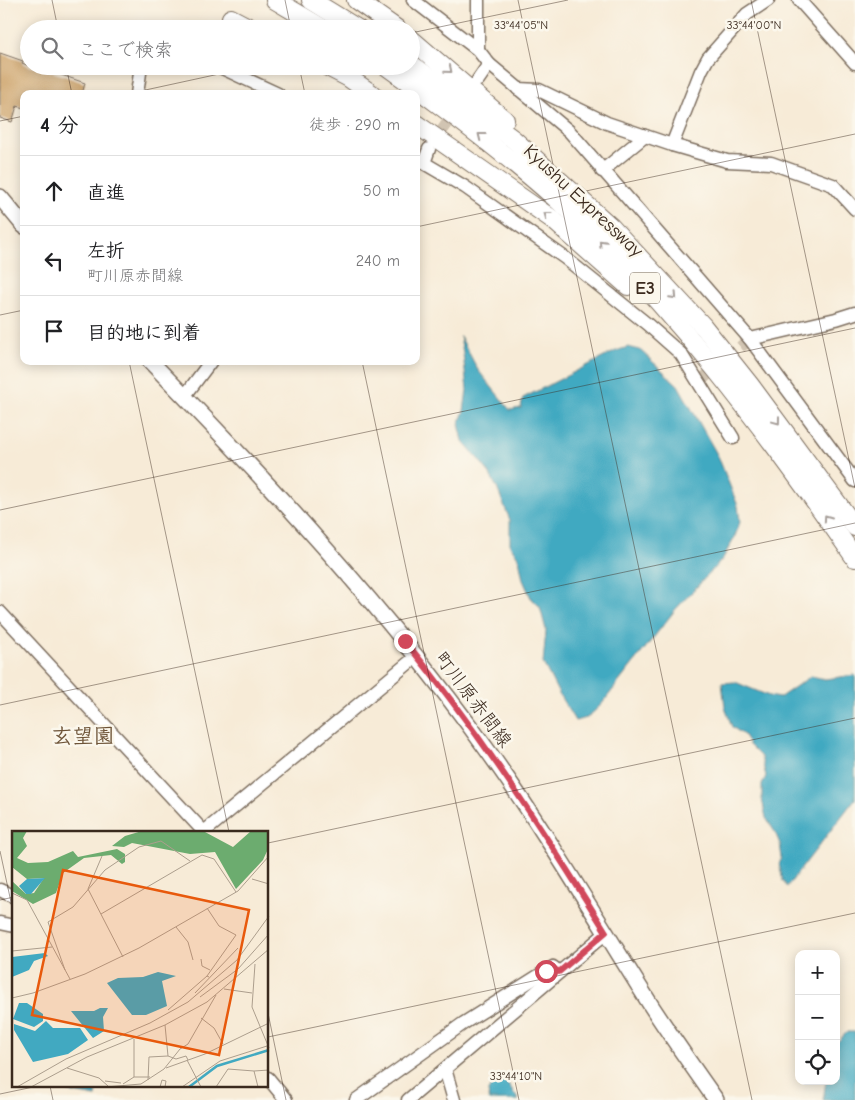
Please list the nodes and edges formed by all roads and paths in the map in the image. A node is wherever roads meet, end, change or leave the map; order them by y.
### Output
1 (275, 0) edge
2 (311, 0) edge
3 (356, 0) edge
4 (413, 0) edge
5 (478, 0) edge
6 (768, 0) edge
7 (798, 0) edge
8 (231, 18) dead end
9 (235, 20) edge
10 (309, 20) edge
11 (343, 20) edge
12 (384, 20) edge
13 (420, 47) edge
14 (478, 50) junction
15 (855, 63) edge
16 (489, 64) junction
17 (420, 71) edge
18 (140, 75) edge
19 (237, 75) edge
20 (343, 75) edge
21 (398, 75) edge
22 (478, 80) dead end
23 (518, 89) junction
24 (138, 90) edge
25 (269, 90) edge
26 (366, 90) edge
27 (419, 90) edge
28 (420, 91) edge
29 (420, 127) edge
30 (645, 136) junction
31 (672, 145) junction
32 (429, 149) tunnel mouth
33 (420, 161) edge
34 (602, 171) junction
35 (554, 174) junction
36 (0, 197) edge
37 (855, 209) edge
38 (20, 221) edge
39 (855, 313) edge
40 (750, 339) junction
41 (154, 365) edge
42 (209, 365) edge
43 (735, 393) junction
44 (184, 397) junction
45 (733, 438) dead end
46 (855, 481) edge
47 (855, 527) edge
48 (855, 558) edge
49 (0, 612) edge
50 (417, 656) junction
51 (203, 831) edge
52 (205, 831) edge
53 (0, 890) edge
54 (12, 896) edge
55 (606, 932) junction
56 (559, 972) junction
57 (445, 1069) junction
58 (269, 1079) edge
59 (286, 1100) edge
60 (356, 1100) edge
61 (408, 1100) edge
62 (454, 1100) edge
63 (716, 1100) edge

1 - 10 highway
2 - 11 highway
3 - 12 highway
4 - 14 street
5 - 14 street
6 - 31 street
7 - 15 street
8 - 9 highway
13 -> 35 highway
14 - 16 street
16 - 22 street
16 - 23 street
17 - 35 highway, Kyushu Expressway / E3
18 - 24 street
19 - 25 street
20 - 26 highway
27 -> 21 highway, Kyushu Expressway / E3
23 - 30 street
23 - 34 street
43 -> 28 highway, Kyushu Expressway / E3
43 -> 29 highway
30 - 31 street
30 - 34 street
31 - 37 street
32 - 33 street
33 - 45 street
34 - 40 street
35 -> 47 highway, Kyushu Expressway / E3
36 - 38 main road
39 - 40 street
40 - 46 street
41 - 44 main road, 町川原赤間線
42 - 44 street
48 -> 43 highway, Kyushu Expressway / E3
44 - 50 main road, 町川原赤間線
49 - 51 street
50 - 52 street
50 - 55 main road, 町川原赤間線
53 - 54 street
55 - 56 street
55 - 63 main road, 町川原赤間線
56 - 57 street
56 - 60 street
57 - 61 street
57 - 62 street
58 - 59 street

